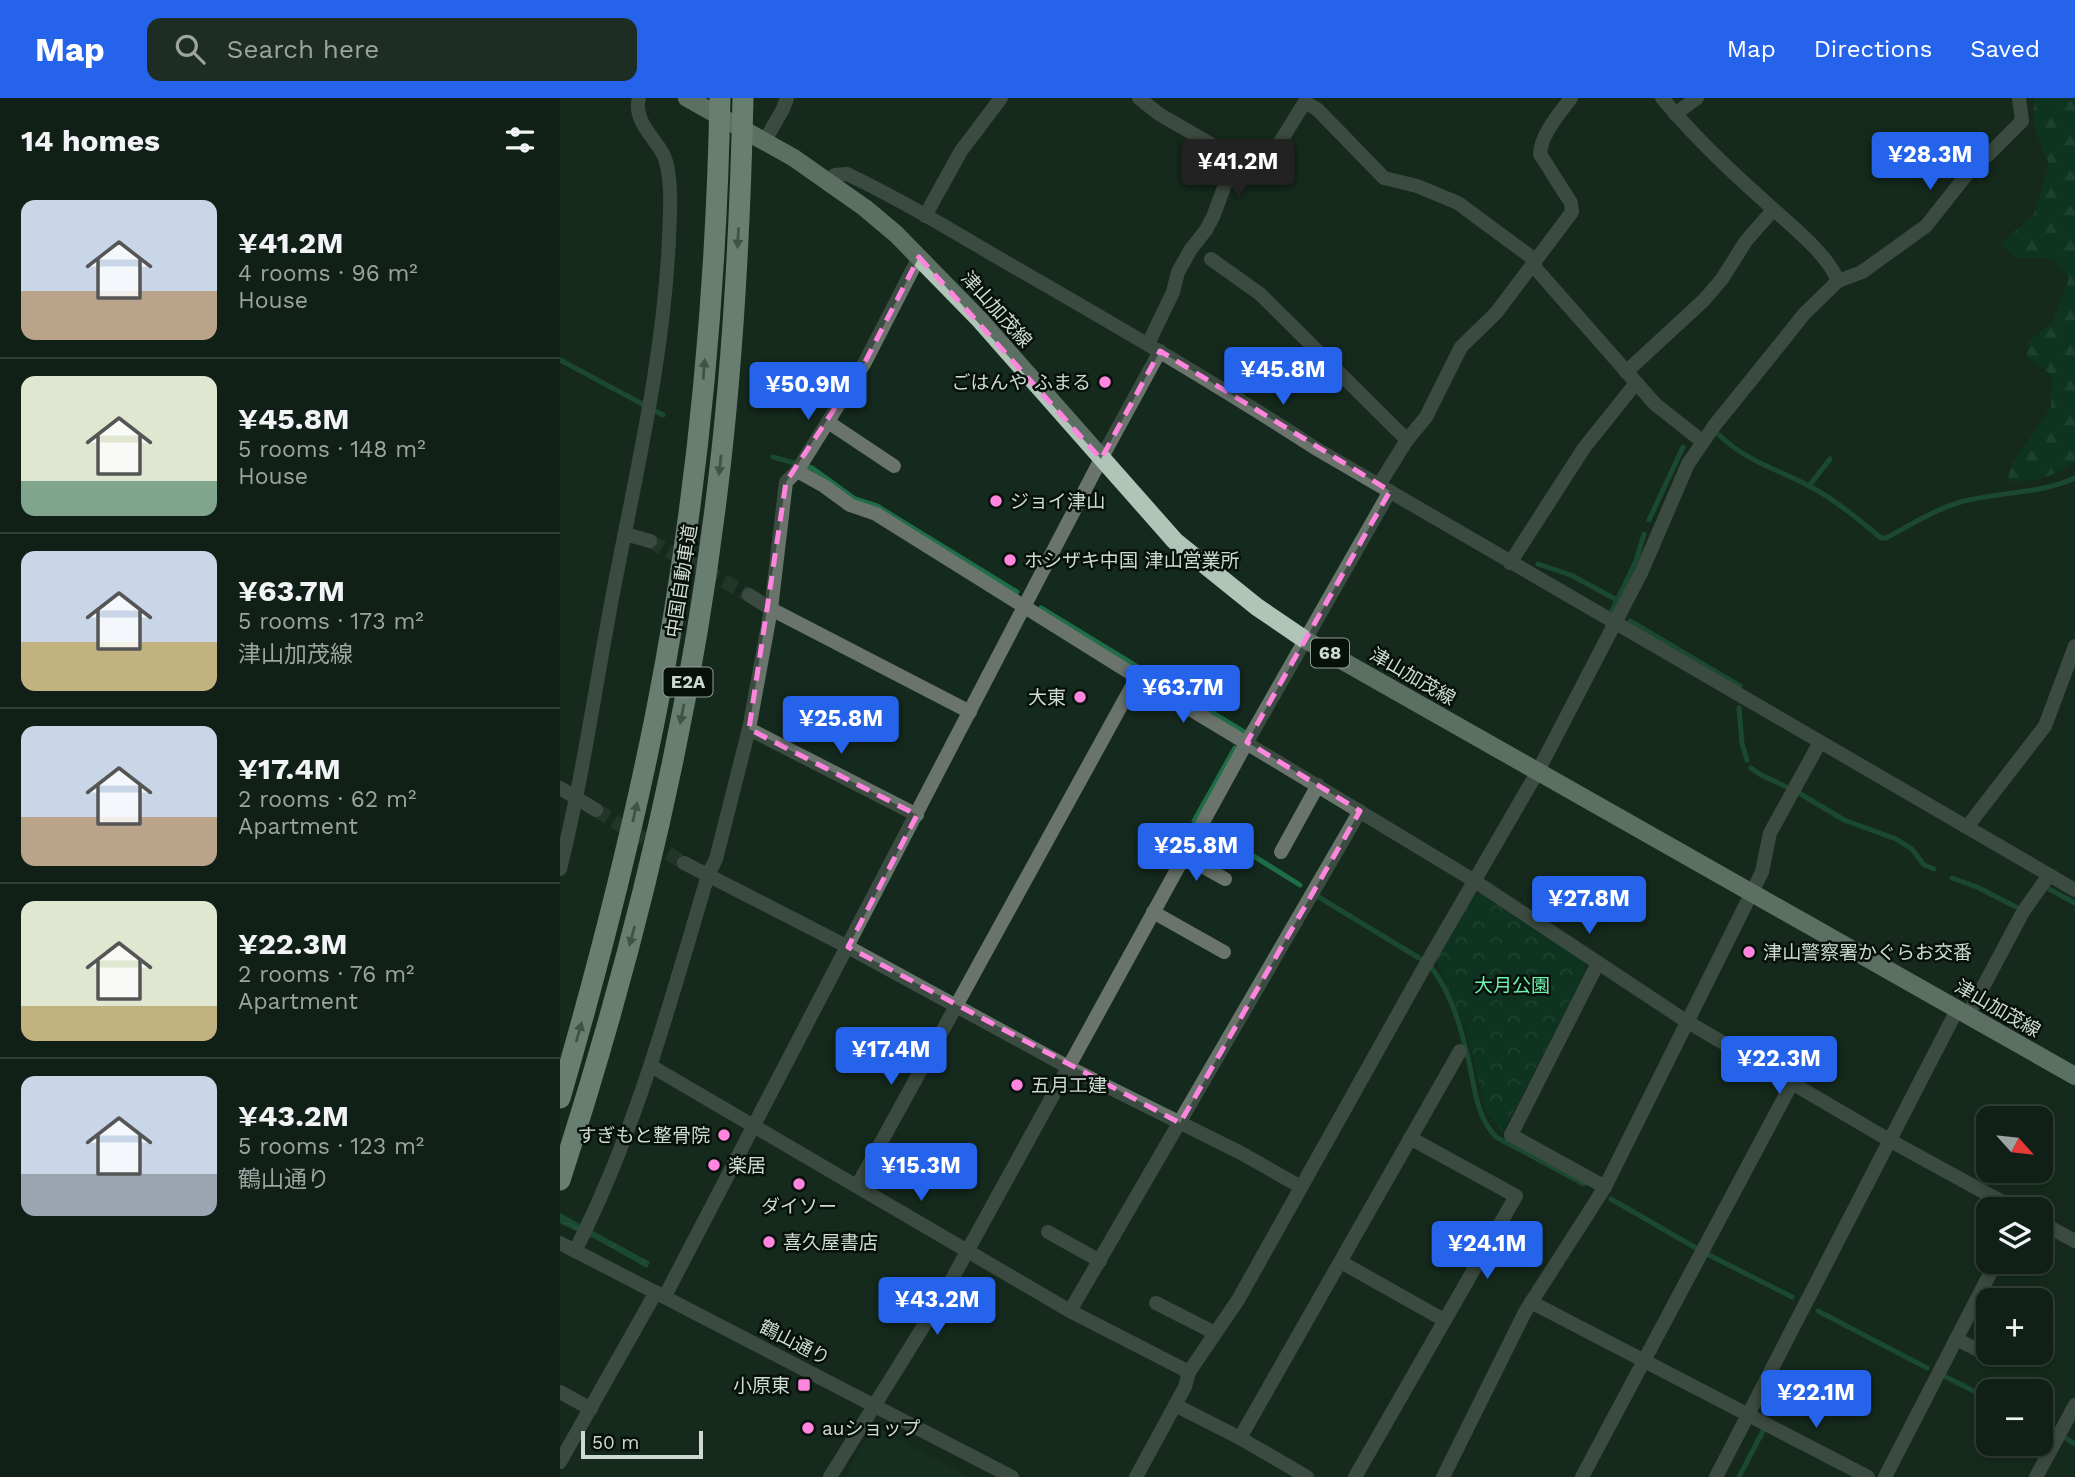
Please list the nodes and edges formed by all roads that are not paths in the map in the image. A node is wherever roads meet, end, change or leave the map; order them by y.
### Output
1 (639, 98) edge
2 (687, 98) edge
3 (720, 98) edge
4 (743, 98) edge
5 (787, 98) edge
6 (1001, 98) edge
7 (1139, 98) edge
8 (1571, 98) edge
9 (1662, 98) edge
10 (1697, 98) edge
11 (2019, 98) edge
12 (1306, 100) edge
13 (1675, 114) junction
14 (764, 142) junction
15 (1230, 174) junction
16 (827, 180) junction
17 (1773, 210) junction
18 (925, 216) junction
19 (919, 257) junction
20 (1211, 259) dead end
21 (1535, 264) junction
22 (1838, 281) junction
23 (1154, 348) junction
24 (1631, 378) junction
25 (828, 422) junction
26 (1407, 440) junction
27 (1703, 442) junction
28 (1101, 459) junction
29 (894, 466) dead end
30 (797, 471) junction
31 (1385, 488) junction
32 (625, 534) junction
33 (650, 541) tunnel mouth
34 (1510, 563) junction
35 (749, 595) tunnel mouth
36 (1025, 608) junction
37 (771, 609) junction
38 (1616, 622) junction
39 (1304, 639) junction
40 (2075, 646) edge
41 (1137, 677) junction
42 (970, 712) junction
43 (749, 729) junction
44 (1247, 742) junction
45 (1820, 742) junction
46 (1538, 771) junction
47 (1318, 785) junction
48 (560, 788) edge
49 (577, 798) junction
50 (596, 810) tunnel mouth
51 (1360, 811) junction
52 (917, 815) junction
53 (1968, 827) junction
54 (1282, 852) dead end
55 (1184, 856) junction
56 (684, 863) tunnel mouth
57 (560, 869) edge
58 (708, 875) junction
59 (2049, 875) junction
60 (1225, 879) dead end
61 (1473, 880) junction
62 (2075, 890) edge
63 (1751, 892) junction
64 (1153, 912) junction
65 (848, 947) junction
66 (1224, 952) dead end
67 (1598, 963) junction
68 (956, 1006) junction
69 (1963, 1013) junction
70 (1686, 1021) junction
71 (1460, 1051) dead end
72 (651, 1066) junction
73 (1068, 1067) junction
74 (2075, 1076) edge
75 (1792, 1083) junction
76 (560, 1098) edge
77 (1180, 1123) junction
78 (753, 1127) junction
79 (1410, 1138) junction
80 (1889, 1140) junction
81 (560, 1180) edge
82 (857, 1186) junction
83 (1301, 1187) junction
84 (1605, 1187) junction
85 (1993, 1197) edge
86 (2053, 1230) edge
87 (1048, 1232) dead end
88 (2075, 1241) edge
89 (560, 1243) edge
90 (575, 1251) junction
91 (968, 1251) junction
92 (1100, 1261) junction
93 (1341, 1262) junction
94 (1990, 1274) edge
95 (661, 1294) junction
96 (1531, 1302) junction
97 (1156, 1303) dead end
98 (1070, 1311) junction
99 (1444, 1320) junction
100 (1216, 1334) junction
101 (1956, 1339) junction
102 (1976, 1350) edge
103 (1644, 1360) junction
104 (1189, 1372) junction
105 (560, 1392) edge
106 (875, 1405) junction
107 (1175, 1405) junction
108 (2075, 1405) edge
109 (591, 1409) junction
110 (1749, 1415) junction
111 (1240, 1438) junction
112 (560, 1462) edge
113 (830, 1477) edge
114 (1012, 1477) edge
115 (1136, 1477) edge
116 (1307, 1477) edge
117 (1355, 1477) edge
118 (1443, 1477) edge
119 (1582, 1477) edge
120 (1716, 1477) edge
121 (1868, 1477) edge
122 (1885, 1477) edge
123 (2036, 1477) edge

1 - 32 street
2 - 14 main road, 津山加茂線 / 68
76 -> 3 highway, 中国自動車道 / E2A
4 -> 81 highway, 中国自動車道 / E2A
5 - 14 street
6 - 18 street
7 - 15 street
8 - 21 street
9 - 13 street
10 - 13 street
11 - 22 street
12 - 15 street
12 - 21 street
13 - 17 street
14 - 16 main road, 津山加茂線 / 68
15 - 23 street
16 - 18 street
16 - 19 main road, 津山加茂線 / 68
17 - 22 street
17 - 24 street
18 - 23 street
19 - 25 street
19 - 28 main road, 津山加茂線 / 68
20 - 26 street
21 - 24 street
21 - 26 street
22 - 27 street
23 - 28 street
23 - 31 street
24 - 27 street
24 - 34 street
25 - 29 street
25 - 30 street
26 - 31 street
27 - 38 street
28 - 36 street
28 - 39 main road, 津山加茂線 / 68
30 - 36 street
30 - 37 street
31 - 34 street
31 - 39 street
32 - 33 street
32 - 49 street
34 - 38 street
35 - 37 street
36 - 41 street
36 - 42 street
37 - 42 street
37 - 43 street
38 - 45 street
38 - 46 street
39 - 44 street
39 - 46 main road, 津山加茂線 / 68
40 - 53 street
41 - 44 street
41 - 68 street
42 - 52 street
43 - 52 street
43 - 58 street
44 - 47 street
44 - 55 street
45 - 53 street
45 - 63 street
46 - 61 street
46 - 63 main road, 津山加茂線 / 68
47 - 51 street
47 - 54 street
48 - 49 street
49 - 50 street
49 - 57 street
51 - 61 street
51 - 77 street
52 - 65 street
53 - 59 street
55 - 60 street
55 - 64 street
56 - 58 street
58 - 65 street
58 - 72 street
59 - 62 street
59 - 69 street
61 - 67 street
61 - 83 street
63 - 69 main road, 津山加茂線 / 68
63 - 70 street
64 - 66 street
64 - 73 street
65 - 68 street
65 - 78 street
67 - 70 street
67 - 84 street
68 - 73 street
68 - 82 street
69 - 74 main road, 津山加茂線 / 68
69 - 80 street
70 - 75 street
70 - 84 street
71 - 79 street
72 - 78 street
72 - 90 street
73 - 77 street
73 - 91 street
75 - 80 street
75 - 103 street
77 - 83 street
77 - 92 street
78 - 82 street
78 - 95 street
79 - 93 street
79 - 99 street
80 - 85 street
80 - 110 street
82 - 91 street
83 - 100 street
84 - 96 street
86 - 88 street
87 - 92 street
89 - 90 street, 鶴山通り
90 - 95 street, 鶴山通り
91 - 98 street
91 - 106 street
92 - 98 street
93 - 99 street
93 - 111 street
94 - 101 street
95 - 106 street, 鶴山通り
95 - 109 street
96 - 103 street
96 - 118 street
97 - 100 street
98 - 104 street
99 - 117 street
100 - 104 street
101 - 102 street
101 - 122 street
103 - 110 street
103 - 119 street
104 - 107 street
105 - 109 street
106 - 113 street
106 - 114 street, 鶴山通り
107 - 111 street
107 - 115 street
108 - 123 street
109 - 112 street
110 - 120 street
110 - 121 street
111 - 116 street

